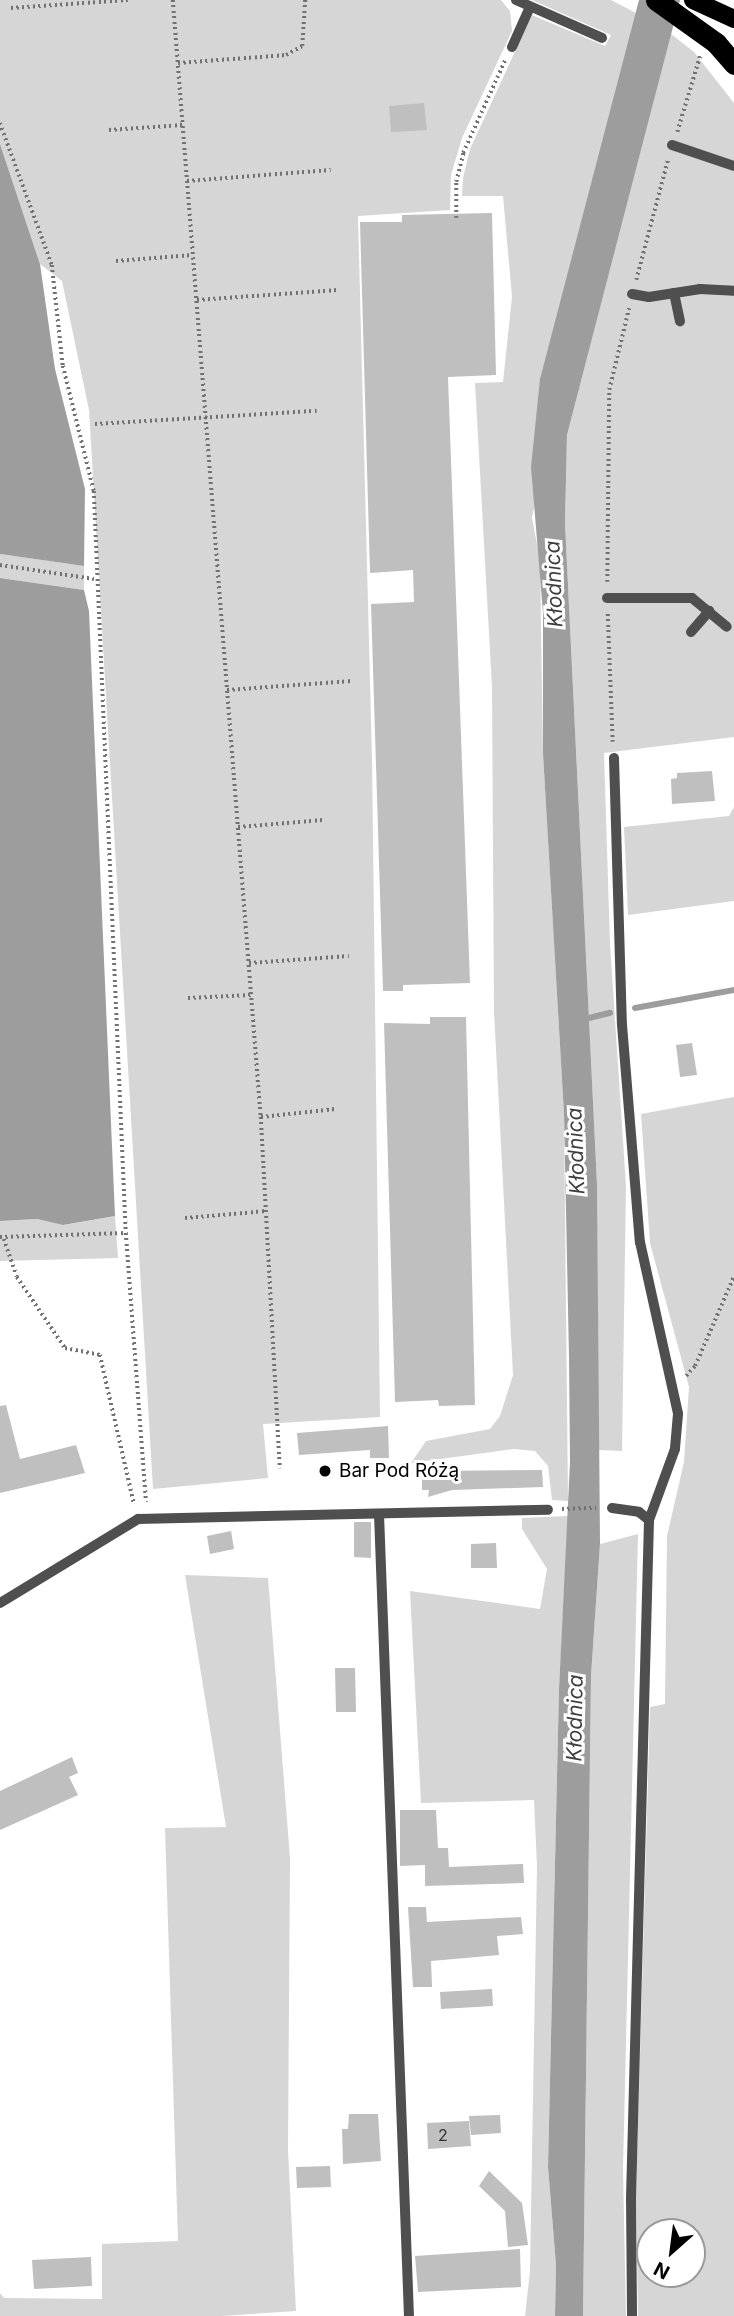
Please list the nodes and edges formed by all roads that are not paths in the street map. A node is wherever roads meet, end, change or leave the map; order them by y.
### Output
1 (516, 0) edge
2 (656, 0) edge
3 (694, 0) edge
4 (530, 7) junction
5 (734, 19) edge
6 (602, 38) dead end
7 (512, 47) road end
8 (734, 64) edge
9 (672, 145) dead end
10 (734, 166) edge
11 (734, 291) edge
12 (674, 293) junction
13 (632, 294) road end
14 (680, 321) dead end
15 (607, 598) road end
16 (709, 611) junction
17 (727, 626) dead end
18 (691, 632) dead end
19 (614, 758) road end
20 (612, 1508) road end
21 (548, 1510) road end
22 (379, 1514) junction
23 (649, 1520) junction
24 (0, 1603) edge
25 (409, 2316) edge
26 (632, 2316) edge

1 - 4 lane
2 - 8 highway
3 - 5 main road
4 - 6 lane
4 - 7 lane
9 - 10 lane
11 - 12 lane
12 - 13 lane
12 - 14 lane
15 - 16 lane
16 - 17 lane
16 - 18 lane
19 - 23 lane
20 - 23 lane
21 - 22 lane
22 - 24 lane
22 - 25 lane
23 - 26 lane

